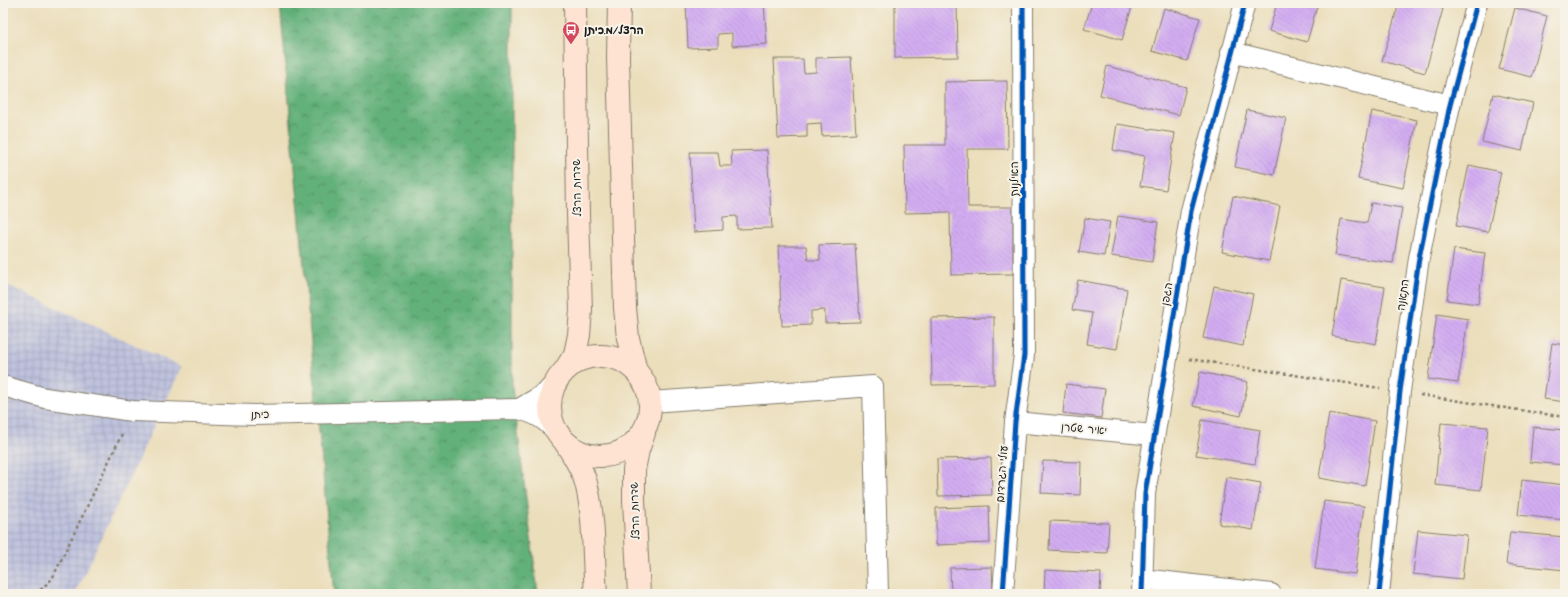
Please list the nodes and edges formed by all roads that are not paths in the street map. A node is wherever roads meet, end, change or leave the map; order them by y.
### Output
1 (575, 3) edge
2 (619, 3) edge
3 (1023, 3) edge
4 (1245, 3) edge
5 (1477, 3) edge
6 (1231, 52) junction
7 (1450, 105) junction
8 (1024, 355) joint
9 (636, 371) junction
10 (562, 374) junction
11 (3, 386) edge
12 (651, 402) junction
13 (519, 409) junction
14 (1015, 422) junction
15 (645, 430) junction
16 (1154, 435) junction
17 (561, 437) junction
18 (1142, 586) edge
19 (596, 594) edge
20 (639, 594) edge
21 (878, 594) edge
22 (1003, 594) edge
23 (1271, 594) edge
24 (1379, 594) edge

1 - 10 main road, שדרות הרצל
2 - 9 main road
3 - 8 street, האילנות
4 - 6 street, הגפן
5 - 7 street, התאנה
6 - 7 street
6 - 16 street, הגפן
7 - 24 street, התאנה
8 - 14 street, עולי הגרדום
9 - 10 main road
9 - 12 main road
10 - 13 street, כיתן
10 - 17 main road
11 - 13 street, כיתן
12 - 15 main road
12 - 21 street
13 - 17 street, כיתן
14 - 16 street, יאיר שטרן
14 - 22 street, עולי הגרדום
15 - 17 main road
15 - 20 main road, שדרות הרצל
16 - 18 street, הגפן
17 - 19 main road
18 - 23 street

